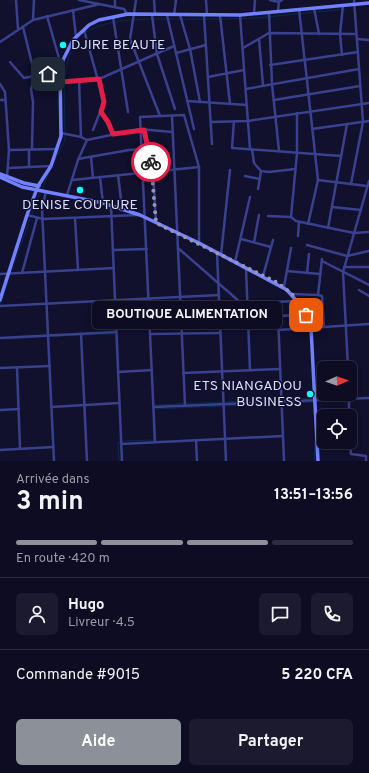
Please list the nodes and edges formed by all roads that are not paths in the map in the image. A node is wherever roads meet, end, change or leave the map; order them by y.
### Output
1 (16, 0) edge
2 (34, 0) edge
3 (80, 0) edge
4 (115, 0) edge
5 (136, 0) edge
6 (154, 0) edge
7 (176, 0) edge
8 (206, 0) edge
9 (255, 0) edge
10 (270, 0) edge
11 (87, 1) edge
12 (280, 1) edge
13 (355, 2) edge
14 (369, 3) edge
15 (100, 4) junction
16 (343, 4) junction
17 (115, 7) junction
18 (314, 7) junction
19 (73, 10) junction
20 (299, 10) junction
21 (278, 12) junction
22 (269, 13) junction
23 (128, 14) junction
24 (134, 14) junction
25 (254, 14) junction
26 (153, 15) junction
27 (167, 15) junction
28 (174, 15) junction
29 (180, 15) junction
30 (220, 15) junction
31 (240, 15) junction
32 (47, 16) junction
33 (112, 16) junction
34 (206, 16) junction
35 (33, 20) junction
36 (23, 27) junction
37 (84, 29) junction
38 (18, 30) junction
39 (269, 33) junction
40 (301, 34) junction
41 (319, 34) junction
42 (340, 34) junction
43 (356, 34) junction
44 (76, 37) junction
45 (259, 38) junction
46 (357, 39) junction
47 (369, 40) edge
48 (0, 42) edge
49 (206, 45) junction
50 (174, 46) junction
51 (243, 48) junction
52 (190, 49) junction
53 (358, 52) junction
54 (176, 53) junction
55 (157, 54) junction
56 (342, 55) junction
57 (304, 60) junction
58 (139, 61) junction
59 (10, 62) dead end
60 (270, 65) junction
61 (61, 69) junction
62 (359, 69) junction
63 (120, 70) junction
64 (244, 70) junction
65 (227, 73) junction
66 (35, 76) junction
67 (208, 77) junction
68 (307, 78) junction
69 (99, 79) junction
70 (79, 80) junction
71 (61, 82) junction
72 (0, 84) edge
73 (272, 84) junction
74 (262, 85) junction
75 (360, 86) junction
76 (246, 88) junction
77 (308, 94) junction
78 (0, 100) edge
79 (5, 100) junction
80 (274, 100) junction
81 (187, 101) junction
82 (200, 102) junction
83 (209, 102) junction
84 (369, 103) edge
85 (230, 104) junction
86 (362, 104) junction
87 (247, 105) junction
88 (175, 109) dead end
89 (101, 112) junction
90 (128, 112) dead end
91 (310, 112) junction
92 (297, 114) junction
93 (160, 116) junction
94 (172, 116) junction
95 (276, 117) junction
96 (234, 121) junction
97 (248, 121) junction
98 (369, 121) edge
99 (211, 122) junction
100 (363, 122) junction
101 (347, 124) junction
102 (140, 129) junction
103 (194, 129) dead end
104 (312, 129) junction
105 (93, 130) dead end
106 (144, 130) junction
107 (172, 132) junction
108 (61, 134) junction
109 (113, 134) junction
110 (81, 137) junction
111 (87, 140) junction
112 (212, 144) dead end
113 (32, 149) junction
114 (141, 149) junction
115 (251, 149) junction
116 (9, 150) junction
117 (28, 150) junction
118 (58, 150) junction
119 (279, 151) junction
120 (297, 153) junction
121 (315, 154) junction
122 (341, 156) junction
123 (91, 157) junction
124 (78, 160) junction
125 (51, 166) junction
126 (29, 167) junction
127 (199, 167) junction
128 (9, 168) junction
129 (295, 169) junction
130 (174, 170) junction
131 (230, 170) dead end
132 (261, 171) junction
133 (153, 172) junction
134 (142, 173) junction
135 (0, 174) edge
136 (118, 176) junction
137 (245, 176) dead end
138 (0, 177) edge
139 (7, 177) junction
140 (100, 177) junction
141 (93, 178) junction
142 (260, 179) junction
143 (72, 180) junction
144 (318, 180) junction
145 (369, 181) edge
146 (336, 182) junction
147 (351, 184) junction
148 (368, 187) edge
149 (38, 188) junction
150 (258, 189) dead end
151 (45, 190) junction
152 (68, 195) junction
153 (250, 197) dead end
154 (102, 203) junction
155 (111, 205) junction
156 (332, 207) junction
157 (122, 208) junction
158 (361, 210) junction
159 (27, 215) junction
160 (140, 215) junction
161 (259, 215) dead end
162 (268, 216) dead end
163 (111, 217) junction
164 (291, 217) junction
165 (37, 218) junction
166 (75, 218) junction
167 (146, 218) junction
168 (43, 219) junction
169 (299, 222) junction
170 (156, 223) junction
171 (308, 224) junction
172 (328, 228) junction
173 (369, 232) edge
174 (177, 233) junction
175 (354, 233) junction
176 (298, 236) dead end
177 (241, 239) junction
178 (273, 240) dead end
179 (254, 242) junction
180 (199, 243) junction
181 (307, 245) dead end
182 (178, 248) junction
183 (272, 248) junction
184 (291, 248) dead end
185 (147, 249) junction
186 (113, 250) junction
187 (369, 251) edge
188 (217, 253) junction
189 (309, 254) dead end
190 (221, 255) junction
191 (347, 256) junction
192 (235, 262) junction
193 (246, 267) junction
194 (344, 267) junction
195 (369, 267) edge
196 (114, 268) junction
197 (78, 270) junction
198 (45, 271) junction
199 (287, 271) junction
200 (22, 272) junction
201 (344, 272) junction
202 (9, 273) junction
203 (307, 273) junction
204 (0, 274) edge
205 (320, 274) junction
206 (263, 276) junction
207 (218, 282) junction
208 (369, 285) edge
209 (284, 287) junction
210 (359, 290) dead end
211 (292, 294) junction
212 (318, 295) junction
213 (219, 296) junction
214 (369, 296) edge
215 (180, 297) junction
216 (149, 299) junction
217 (0, 300) edge
218 (115, 300) junction
219 (298, 301) junction
220 (247, 303) junction
221 (47, 304) junction
222 (0, 306) edge
223 (248, 309) junction
224 (306, 315) junction
225 (278, 316) junction
226 (248, 317) junction
227 (369, 324) edge
228 (346, 326) junction
229 (324, 327) junction
230 (311, 328) junction
231 (278, 330) junction
232 (116, 332) junction
233 (220, 333) junction
234 (81, 334) junction
235 (150, 334) junction
236 (182, 334) junction
237 (47, 336) junction
238 (0, 338) edge
239 (348, 361) edge
240 (50, 366) junction
241 (0, 368) edge
242 (17, 368) junction
243 (280, 369) junction
244 (152, 370) junction
245 (250, 370) junction
246 (118, 372) junction
247 (222, 372) junction
248 (183, 373) junction
249 (369, 398) edge
250 (357, 399) edge
251 (315, 400) junction
252 (282, 401) junction
253 (119, 403) junction
254 (224, 404) junction
255 (84, 405) junction
256 (185, 405) junction
257 (51, 407) junction
258 (154, 407) junction
259 (19, 409) junction
260 (0, 410) edge
261 (283, 436) junction
262 (225, 439) junction
263 (196, 440) junction
264 (155, 442) junction
265 (121, 444) junction
266 (53, 447) junction
267 (20, 448) junction
268 (351, 449) edge
269 (0, 450) edge
270 (367, 456) edge
271 (54, 461) edge
272 (86, 461) edge
273 (122, 461) edge
274 (197, 461) edge
275 (226, 461) edge
276 (284, 461) edge
277 (318, 461) edge
278 (366, 461) edge

1 - 38 street
2 - 35 street
3 - 11 street
4 - 17 street
5 - 24 street
6 - 26 street
7 - 28 street
8 - 34 street
9 - 25 street
10 - 12 street
11 - 15 street
12 - 21 street
13 - 14 main road
13 - 16 main road
13 - 43 street
15 - 17 street
15 - 19 street
16 - 18 main road
16 - 42 street
17 - 23 street
18 - 20 main road
18 - 41 street
19 - 32 street
19 - 44 street
20 - 21 main road
20 - 40 street
21 - 22 main road
22 - 25 main road
22 - 39 street
23 - 24 main road
23 - 33 main road
24 - 26 main road
24 - 58 street
25 - 31 main road
26 - 27 main road
26 - 55 street
27 - 28 main road
27 - 50 street
28 - 29 main road
29 - 34 main road
29 - 52 street
30 - 31 main road
30 - 34 main road
30 - 65 street
31 - 51 street
32 - 35 street
32 - 61 street
33 - 37 main road
33 - 63 street
34 - 49 street
35 - 36 street
36 - 38 street
36 - 66 street
37 - 44 main road
37 - 69 street
38 - 48 street
39 - 40 street
39 - 45 street
39 - 60 street
40 - 41 street
40 - 57 street
41 - 42 street
42 - 43 street
42 - 56 street
43 - 46 street
44 - 61 main road
45 - 51 street
45 - 74 street
46 - 47 street
46 - 53 street
49 - 52 street
49 - 67 street
50 - 54 street
50 - 55 street
51 - 64 street
52 - 54 street
52 - 82 street
53 - 56 street
53 - 62 street
54 - 81 street
55 - 58 street
55 - 88 street
56 - 57 street
57 - 60 street
57 - 68 street
58 - 63 street
58 - 93 street
59 - 66 street
60 - 73 street
61 - 66 street
61 - 71 main road
62 - 68 street
62 - 75 street
63 - 69 street
63 - 90 street
64 - 65 street
64 - 76 street
65 - 67 street
65 - 85 street
66 - 113 street
67 - 83 street
68 - 73 street
68 - 77 street
69 - 70 street
69 - 89 street
70 - 71 street
70 - 110 street
71 - 108 main road
72 - 79 street
73 - 74 street
73 - 80 street
74 - 76 street
75 - 77 street
75 - 86 street
76 - 87 street
77 - 80 street
77 - 91 street
78 - 79 street
79 - 116 street
80 - 95 street
81 - 82 street
81 - 103 street
82 - 83 street
83 - 85 street
83 - 99 street
84 - 86 street
85 - 87 street
86 - 91 street
86 - 100 street
87 - 97 street
89 - 105 street
89 - 109 street
91 - 92 street
91 - 104 street
92 - 95 street
92 - 120 street
93 - 94 street
93 - 102 street
94 - 107 street
94 - 127 street
95 - 97 street
95 - 119 street
96 - 97 street
96 - 99 street
96 - 115 street
97 - 115 street
98 - 100 street
99 - 112 street
100 - 101 street
100 - 147 street
101 - 104 street
101 - 122 street
102 - 106 street
102 - 109 street
102 - 114 street
104 - 121 street
106 - 107 street
106 - 133 street
107 - 130 street
108 - 110 street
108 - 118 main road
109 - 111 street
110 - 111 street
111 - 124 street
113 - 117 street
113 - 118 street
114 - 123 street
114 - 134 street
115 - 119 street
115 - 132 street
116 - 117 street
116 - 128 street
117 - 126 street
118 - 125 main road
119 - 120 street
120 - 121 street
120 - 129 street
121 - 122 street
121 - 144 street
122 - 146 street
123 - 124 street
123 - 141 street
124 - 143 street
125 - 126 street
125 - 149 main road
126 - 128 street
127 - 130 street
127 - 180 street
128 - 139 street
129 - 132 street
129 - 164 street
130 - 133 street
130 - 174 street
131 - 190 street
132 - 142 street
133 - 134 street
133 - 170 street
134 - 136 street
134 - 167 street
135 - 139 main road
136 - 140 street
136 - 157 street
137 - 142 street
138 - 149 main road
139 - 149 main road
140 - 141 street
140 - 154 street
141 - 143 street
142 - 150 street
143 - 152 street
144 - 146 street
144 - 171 street
145 - 148 street
146 - 147 street
146 - 156 street
147 - 148 street
148 - 158 street
149 - 151 main road
149 - 159 main road
151 - 152 main road
151 - 168 street
152 - 154 main road
153 - 177 street
154 - 155 main road
155 - 157 main road
155 - 163 street
156 - 158 street
156 - 172 street
157 - 160 main road
158 - 175 street
159 - 165 street
159 - 202 main road
160 - 163 street
160 - 167 main road
161 - 179 street
162 - 164 street
163 - 166 street
163 - 186 street
164 - 169 street
165 - 168 street
165 - 200 street
166 - 168 street
166 - 197 street
167 - 170 main road
167 - 185 street
168 - 198 street
169 - 171 street
169 - 176 street
170 - 174 main road
171 - 172 street
172 - 175 street
173 - 175 street
174 - 180 main road
174 - 182 street
175 - 191 street
177 - 179 street
177 - 192 street
178 - 183 street
179 - 183 street
180 - 188 main road
181 - 191 street
182 - 207 street
182 - 215 street
183 - 206 street
184 - 199 street
185 - 186 street
185 - 216 street
186 - 196 street
187 - 191 street
188 - 190 main road
188 - 207 street
189 - 203 street
190 - 192 main road
191 - 194 street
192 - 193 main road
193 - 206 main road
193 - 220 street
194 - 195 street
194 - 201 street
196 - 197 street
196 - 218 street
197 - 198 street
198 - 200 street
198 - 221 street
199 - 203 street
199 - 209 street
200 - 202 street
201 - 205 street
201 - 208 street
201 - 228 street
202 - 204 street
202 - 217 main road
203 - 205 street
205 - 212 street
206 - 209 main road
207 - 213 street
207 - 223 street
209 - 211 main road
210 - 214 street
211 - 212 street
211 - 219 main road
212 - 229 street
213 - 215 street
213 - 233 street
215 - 216 street
215 - 236 street
216 - 218 street
216 - 235 street
218 - 221 street
218 - 232 street
219 - 220 street
219 - 224 main road
220 - 223 street
221 - 222 street
221 - 237 street
223 - 226 street
224 - 225 street
224 - 230 main road
225 - 226 street
225 - 231 street
226 - 245 street
227 - 228 street
228 - 229 street
228 - 239 street
229 - 230 street
230 - 231 street
230 - 251 main road
231 - 243 street
232 - 234 street
232 - 246 street
233 - 236 street
233 - 247 street
234 - 237 street
234 - 255 street
235 - 236 street
235 - 244 street
236 - 248 street
237 - 238 street
237 - 240 street
240 - 242 street
240 - 257 street
241 - 242 street
242 - 259 street
243 - 245 street
243 - 252 street
244 - 246 street
244 - 258 street
245 - 247 street
246 - 253 street
247 - 248 street
247 - 254 street
248 - 256 street
249 - 250 street
251 - 252 street
251 - 277 main road
252 - 254 street
252 - 261 street
253 - 255 street
253 - 265 street
254 - 256 street
254 - 262 street
255 - 257 street
255 - 272 street
256 - 258 street
257 - 266 street
258 - 264 street
259 - 260 street
259 - 267 street
261 - 262 street
261 - 276 street
262 - 263 street
262 - 275 street
263 - 264 street
263 - 274 street
264 - 265 street
265 - 273 street
266 - 267 street
266 - 271 street
267 - 269 street
268 - 270 street
270 - 278 street

